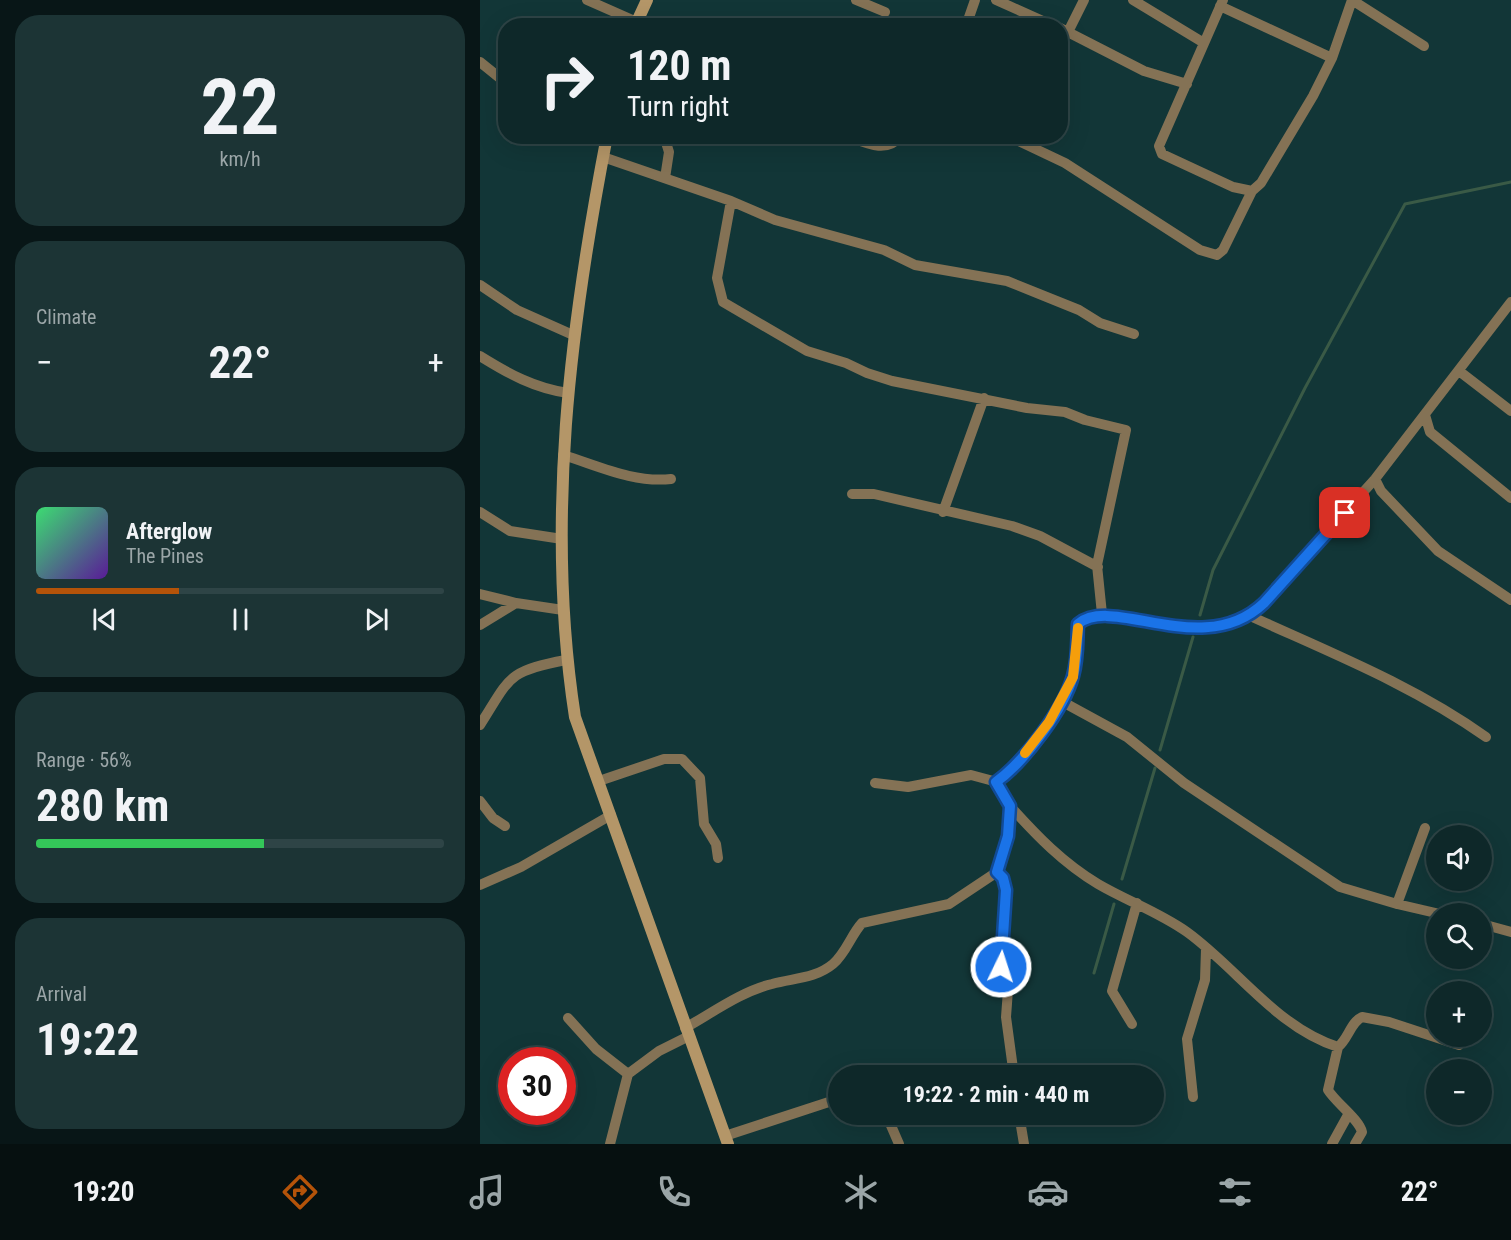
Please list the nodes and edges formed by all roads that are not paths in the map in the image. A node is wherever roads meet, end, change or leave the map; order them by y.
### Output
1 (587, 0) edge
2 (647, 0) edge
3 (856, 0) edge
4 (975, 0) edge
5 (996, 0) edge
6 (1084, 0) edge
7 (1133, 0) edge
8 (1352, 0) edge
9 (1221, 3) edge
10 (885, 12) dead end
11 (624, 18) edge
12 (639, 18) edge
13 (969, 18) edge
14 (1036, 18) edge
15 (1068, 24) edge
16 (1068, 32) edge
17 (1204, 44) junction
18 (1424, 46) dead end
19 (1332, 58) junction
20 (480, 62) edge
21 (498, 77) edge
22 (1187, 84) junction
23 (605, 144) edge
24 (666, 144) edge
25 (873, 144) edge
26 (892, 144) edge
27 (1025, 144) edge
28 (603, 157) junction
29 (665, 178) junction
30 (1252, 192) junction
31 (731, 201) junction
32 (480, 285) edge
33 (1511, 303) edge
34 (573, 334) junction
35 (1134, 334) dead end
36 (480, 356) edge
37 (1459, 371) junction
38 (568, 393) junction
39 (984, 398) junction
40 (1511, 411) edge
41 (1425, 415) junction
42 (563, 455) junction
43 (671, 479) dead end
44 (1375, 479) junction
45 (852, 494) dead end
46 (1511, 498) edge
47 (480, 512) edge
48 (943, 512) junction
49 (562, 538) junction
50 (1098, 567) junction
51 (480, 594) edge
52 (1511, 600) edge
53 (516, 603) junction
54 (563, 610) junction
55 (1102, 614) junction
56 (1248, 615) junction
57 (480, 624) edge
58 (566, 660) junction
59 (1061, 702) junction
60 (480, 725) edge
61 (1486, 736) dead end
62 (599, 781) junction
63 (996, 782) junction
64 (875, 783) dead end
65 (480, 801) edge
66 (1010, 806) junction
67 (611, 815) junction
68 (505, 826) dead end
69 (1425, 828) dead end
70 (718, 858) dead end
71 (997, 872) junction
72 (480, 885) edge
73 (1137, 903) junction
74 (1397, 904) junction
75 (1426, 911) edge
76 (1492, 927) edge
77 (1511, 932) edge
78 (1206, 949) junction
79 (568, 1018) dead end
80 (1132, 1024) dead end
81 (687, 1032) junction
82 (1426, 1034) edge
83 (1338, 1047) junction
84 (1013, 1065) edge
85 (628, 1074) junction
86 (1193, 1096) dead end
87 (828, 1103) edge
88 (1348, 1115) junction
89 (891, 1125) edge
90 (1020, 1125) edge
91 (727, 1140) edge
92 (610, 1144) edge
93 (899, 1144) edge
94 (1023, 1144) edge
95 (1332, 1144) edge
96 (1355, 1144) edge

1 - 11 street
2 - 12 main road
3 - 10 street
4 - 13 street
5 - 14 street
6 - 15 street
7 - 17 street
8 - 18 street
8 - 19 street
9 - 17 street
9 - 19 street
16 - 22 street
17 - 22 street
19 - 30 street
20 - 21 street
22 - 30 street
23 - 28 main road
24 - 29 street
25 - 26 street
27 - 30 street
28 - 29 street
28 - 34 main road
29 - 31 street
31 - 35 street
31 - 39 street
32 - 34 street
33 - 37 street
34 - 38 main road
36 - 38 street
37 - 40 street
37 - 41 street
38 - 42 main road
39 - 48 street
39 - 50 street
41 - 44 street
41 - 46 street
42 - 43 street
42 - 49 main road
44 - 52 street
44 - 56 street
45 - 48 street
47 - 49 street
48 - 50 street
49 - 54 main road
50 - 55 street
51 - 53 street
53 - 54 street
53 - 57 street
54 - 58 main road
55 - 56 street
55 - 59 street
56 - 61 street
58 - 60 street
58 - 62 main road
59 - 63 street
59 - 74 street
62 - 67 main road
62 - 70 street
63 - 64 street
63 - 66 street
65 - 68 street
66 - 71 street
66 - 73 street
67 - 72 street
67 - 81 main road
69 - 74 street
71 - 81 street
71 - 84 street
73 - 78 street
73 - 80 street
74 - 75 street
76 - 77 street
78 - 83 street
78 - 86 street
79 - 85 street
81 - 85 street
81 - 91 main road
82 - 83 street
83 - 88 street
85 - 92 street
87 - 91 street
88 - 95 street
88 - 96 street
89 - 93 street
90 - 94 street

